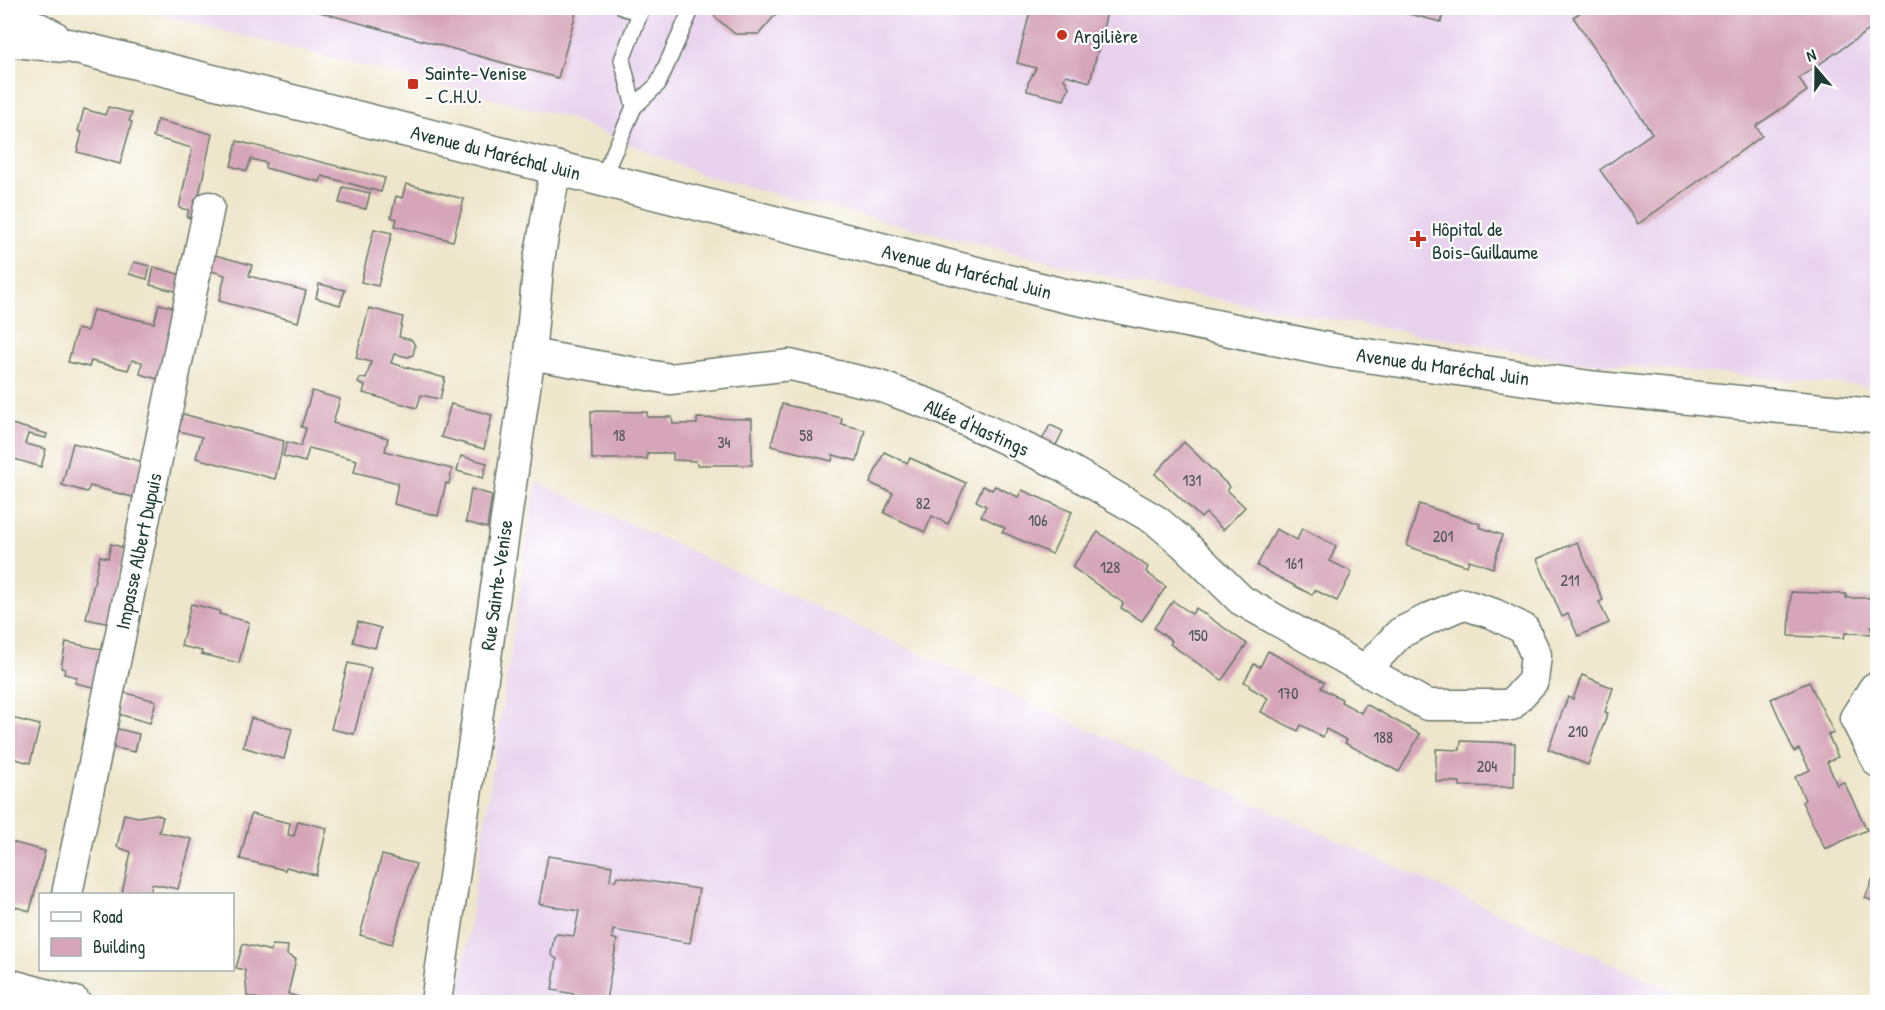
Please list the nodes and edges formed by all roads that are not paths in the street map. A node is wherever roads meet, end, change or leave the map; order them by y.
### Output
1 (624, 8) edge
2 (692, 8) edge
3 (641, 10) edge
4 (8, 14) edge
5 (8, 40) edge
6 (71, 46) junction
7 (634, 107) junction
8 (556, 167) junction
9 (602, 179) junction
10 (209, 207) dead end
11 (530, 354) junction
12 (1878, 416) edge
13 (1365, 670) junction
14 (1878, 688) edge
15 (1878, 762) edge
16 (67, 893) edge
17 (49, 982) edge
18 (8, 984) edge
19 (75, 1002) edge
20 (436, 1002) edge

1 - 3 lane
2 - 7 lane
3 - 7 lane
4 - 6 street, Avenue du Maréchal Juin
5 - 6 street, Avenue du Maréchal Juin
6 - 8 street, Avenue du Maréchal Juin
7 - 9 lane
8 - 9 street, Avenue du Maréchal Juin
8 - 11 street, Rue Sainte-Venise
9 - 12 street, Avenue du Maréchal Juin
10 - 16 street, Impasse Albert Dupuis
11 - 13 street, Allée d'Hastings
11 - 20 street, Rue Sainte-Venise
13 - 13 street, Allée d'Hastings
14 - 15 street
17 - 18 street
17 - 19 street

